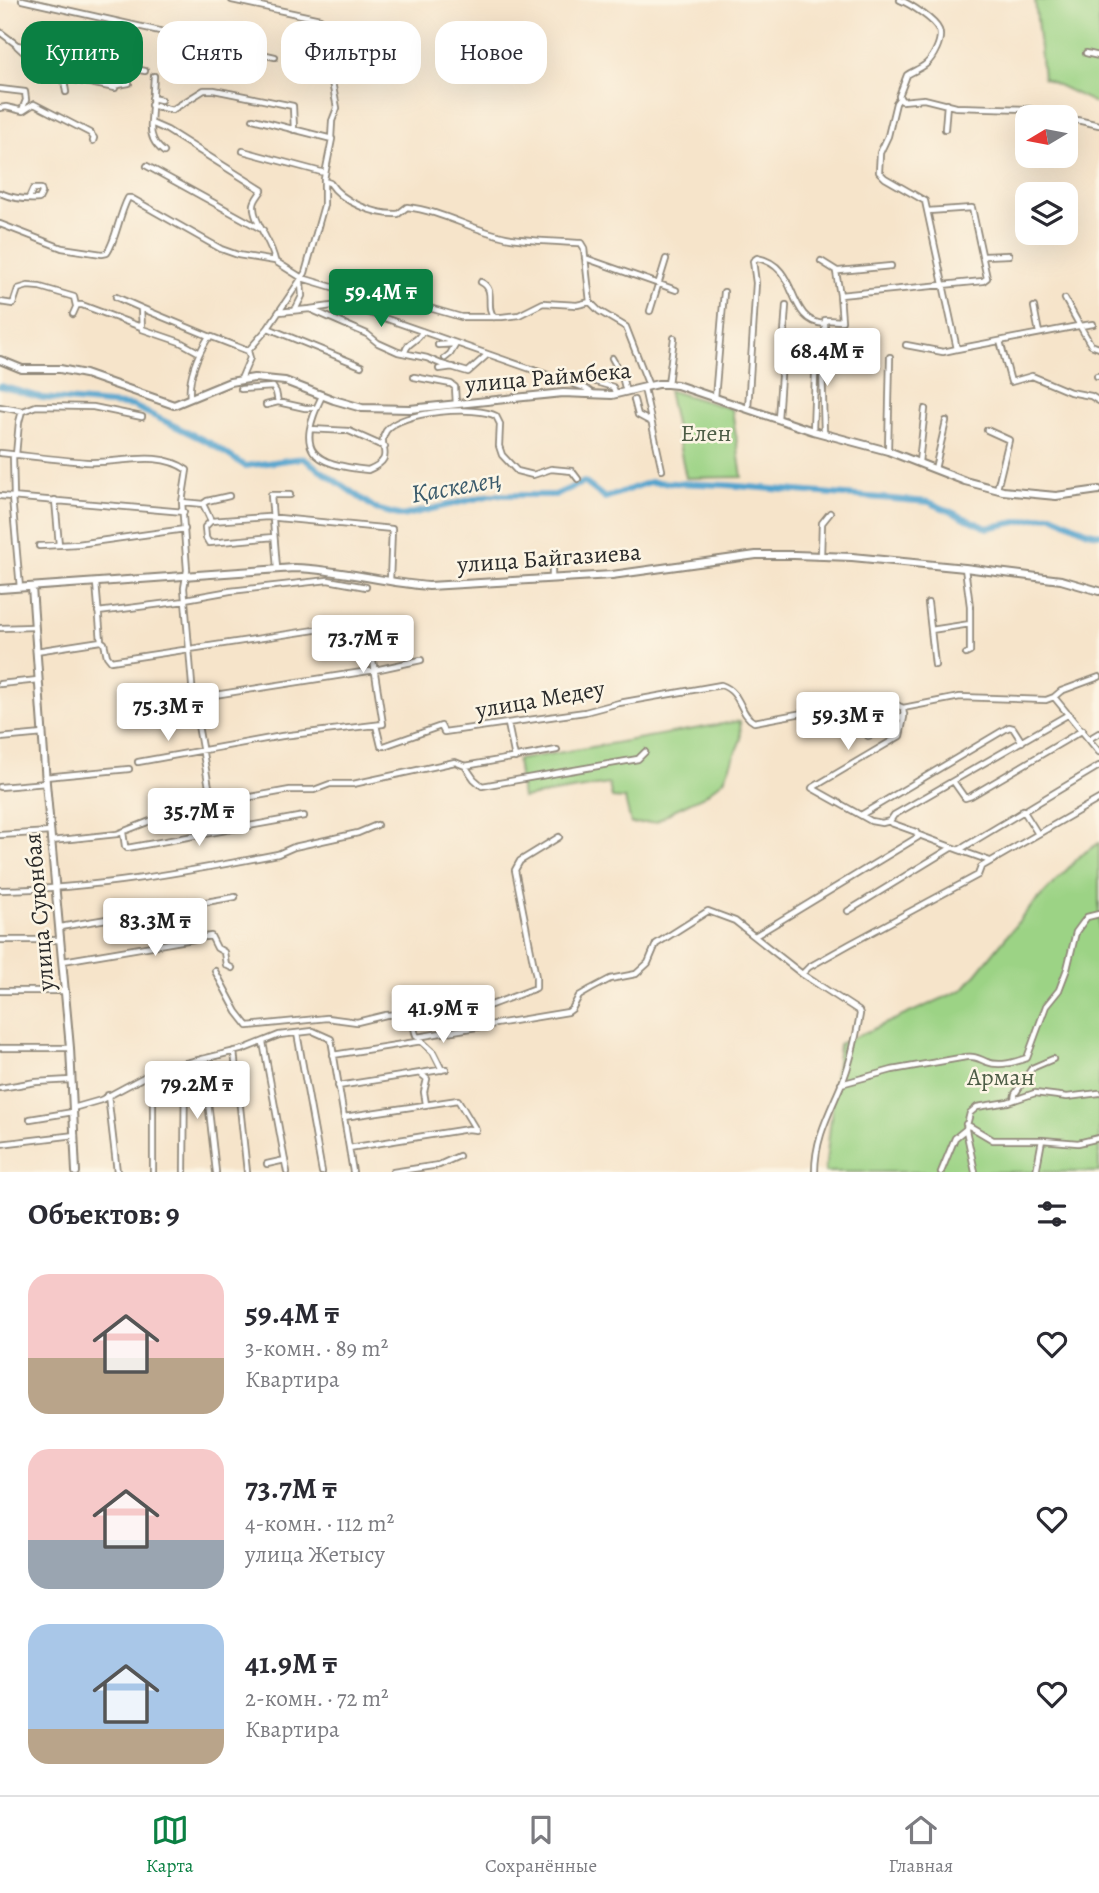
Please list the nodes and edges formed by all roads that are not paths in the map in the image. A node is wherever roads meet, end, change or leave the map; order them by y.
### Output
1 (22, 0) edge
2 (232, 0) edge
3 (901, 0) edge
4 (48, 3) edge
5 (0, 32) edge
6 (17, 45) junction
7 (21, 49) edge
8 (1086, 53) dead end
9 (1099, 56) edge
10 (275, 57) dead end
11 (145, 71) dead end
12 (154, 76) dead end
13 (65, 84) edge
14 (92, 84) edge
15 (125, 84) edge
16 (108, 88) junction
17 (116, 88) dead end
18 (0, 89) edge
19 (7, 90) junction
20 (66, 92) dead end
21 (0, 96) edge
22 (152, 98) junction
23 (899, 99) junction
24 (161, 100) dead end
25 (947, 104) junction
26 (151, 105) junction
27 (0, 108) edge
28 (21, 111) junction
29 (253, 119) dead end
30 (151, 122) junction
31 (1099, 125) edge
32 (945, 129) dead end
33 (294, 130) junction
34 (331, 139) junction
35 (93, 141) dead end
36 (243, 151) dead end
37 (164, 152) dead end
38 (147, 166) dead end
39 (325, 173) junction
40 (324, 181) junction
41 (0, 193) edge
42 (29, 198) dead end
43 (928, 211) junction
44 (0, 224) edge
45 (263, 230) junction
46 (1009, 255) dead end
47 (984, 257) junction
48 (585, 258) junction
49 (666, 259) dead end
50 (275, 261) junction
51 (821, 261) dead end
52 (891, 266) dead end
53 (838, 271) junction
54 (301, 280) junction
55 (481, 282) dead end
56 (944, 284) junction
57 (657, 285) junction
58 (676, 290) dead end
59 (724, 292) dead end
60 (839, 295) junction
61 (116, 297) dead end
62 (1065, 299) dead end
63 (0, 302) edge
64 (590, 302) junction
65 (786, 305) dead end
66 (76, 306) junction
67 (1034, 307) dead end
68 (141, 308) junction
69 (310, 309) junction
70 (294, 311) junction
71 (650, 311) dead end
72 (278, 313) junction
73 (73, 314) dead end
74 (495, 318) junction
75 (825, 324) junction
76 (1093, 324) dead end
77 (1080, 326) junction
78 (141, 327) junction
79 (268, 328) junction
80 (422, 331) junction
81 (1039, 333) junction
82 (212, 337) junction
83 (674, 338) dead end
84 (1000, 341) junction
85 (456, 344) junction
86 (438, 345) dead end
87 (816, 345) dead end
88 (906, 345) dead end
89 (1099, 348) edge
90 (957, 349) junction
91 (248, 351) junction
92 (398, 352) junction
93 (405, 352) junction
94 (200, 353) junction
95 (487, 355) junction
96 (421, 356) junction
97 (890, 357) dead end
98 (445, 358) dead end
99 (612, 358) dead end
100 (0, 360) edge
101 (361, 366) dead end
102 (815, 366) junction
103 (453, 367) junction
104 (439, 369) dead end
105 (821, 375) junction
106 (414, 377) dead end
107 (241, 379) junction
108 (589, 380) dead end
109 (668, 384) junction
110 (647, 387) junction
111 (241, 389) dead end
112 (626, 393) junction
113 (593, 394) junction
114 (323, 395) junction
115 (616, 395) junction
116 (190, 398) junction
117 (715, 399) junction
118 (634, 400) dead end
119 (1099, 401) edge
120 (278, 402) junction
121 (266, 405) dead end
122 (456, 405) junction
123 (0, 407) edge
124 (317, 408) junction
125 (748, 409) junction
126 (925, 409) dead end
127 (23, 411) junction
128 (142, 417) dead end
129 (778, 420) junction
130 (946, 421) dead end
131 (652, 422) junction
132 (310, 429) junction
133 (813, 430) junction
134 (987, 430) dead end
135 (824, 433) junction
136 (385, 447) junction
137 (888, 451) junction
138 (0, 453) edge
139 (15, 455) junction
140 (919, 462) junction
141 (935, 469) junction
142 (662, 470) dead end
143 (578, 480) dead end
144 (997, 489) junction
145 (1099, 490) edge
146 (290, 495) dead end
147 (0, 496) edge
148 (229, 496) dead end
149 (13, 497) junction
150 (55, 500) junction
151 (182, 502) junction
152 (203, 504) junction
153 (184, 512) junction
154 (830, 513) dead end
155 (271, 517) junction
156 (211, 521) junction
157 (185, 529) junction
158 (274, 537) junction
159 (59, 545) junction
160 (38, 547) dead end
161 (821, 556) junction
162 (277, 568) junction
163 (965, 568) junction
164 (552, 569) dead end
165 (186, 576) junction
166 (552, 578) junction
167 (390, 581) junction
168 (96, 583) junction
169 (32, 587) junction
170 (366, 587) dead end
171 (20, 588) junction
172 (0, 589) edge
173 (1099, 591) edge
174 (185, 600) junction
175 (928, 603) dead end
176 (98, 612) junction
177 (970, 624) junction
178 (34, 627) junction
179 (0, 628) edge
180 (931, 630) junction
181 (101, 641) junction
182 (190, 648) junction
183 (36, 651) junction
184 (966, 654) dead end
185 (421, 660) dead end
186 (935, 665) dead end
187 (375, 670) junction
188 (1099, 677) edge
189 (38, 680) junction
190 (0, 684) edge
191 (193, 697) junction
192 (1054, 697) junction
193 (125, 709) dead end
194 (904, 711) junction
195 (1069, 714) junction
196 (508, 724) junction
197 (376, 725) junction
198 (1083, 730) junction
199 (1099, 733) edge
200 (43, 734) junction
201 (868, 736) dead end
202 (0, 738) edge
203 (1089, 739) junction
204 (1022, 742) junction
205 (203, 749) junction
206 (557, 750) dead end
207 (645, 752) dead end
208 (1099, 752) edge
209 (515, 758) junction
210 (138, 762) dead end
211 (465, 766) junction
212 (1099, 766) edge
213 (129, 769) dead end
214 (46, 780) junction
215 (953, 781) junction
216 (0, 787) edge
217 (1099, 799) edge
218 (212, 804) junction
219 (1023, 810) junction
220 (861, 815) junction
221 (304, 816) dead end
222 (890, 821) junction
223 (377, 825) dead end
224 (51, 832) junction
225 (123, 832) junction
226 (1038, 834) junction
227 (0, 835) edge
228 (919, 835) junction
229 (559, 837) dead end
230 (51, 841) junction
231 (951, 848) junction
232 (959, 850) junction
233 (991, 862) junction
234 (56, 889) junction
235 (0, 890) edge
236 (235, 897) dead end
237 (848, 911) dead end
238 (1099, 914) edge
239 (60, 927) junction
240 (755, 936) junction
241 (0, 940) edge
242 (61, 940) junction
243 (63, 961) junction
244 (232, 968) dead end
245 (215, 971) dead end
246 (802, 974) junction
247 (0, 991) edge
248 (65, 991) junction
249 (419, 1013) junction
250 (404, 1014) junction
251 (414, 1025) junction
252 (297, 1033) junction
253 (420, 1039) junction
254 (263, 1042) junction
255 (0, 1048) edge
256 (69, 1048) junction
257 (234, 1051) junction
258 (333, 1055) junction
259 (1027, 1058) junction
260 (201, 1059) junction
261 (1053, 1059) dead end
262 (186, 1063) junction
263 (1031, 1070) junction
264 (153, 1073) junction
265 (420, 1073) junction
266 (71, 1080) junction
267 (841, 1084) junction
268 (338, 1086) junction
269 (0, 1088) edge
270 (1099, 1093) edge
271 (108, 1096) junction
272 (1014, 1100) junction
273 (426, 1104) junction
274 (73, 1110) junction
275 (344, 1117) junction
276 (30, 1119) dead end
277 (966, 1126) junction
278 (75, 1135) junction
279 (1099, 1138) edge
280 (1042, 1140) junction
281 (0, 1144) edge
282 (349, 1148) junction
283 (284, 1154) junction
284 (459, 1156) dead end
285 (285, 1160) junction
286 (274, 1162) junction
287 (267, 1164) dead end
288 (75, 1172) edge
289 (117, 1172) edge
290 (153, 1172) edge
291 (184, 1172) edge
292 (216, 1172) edge
293 (247, 1172) edge
294 (287, 1172) edge
295 (322, 1172) edge
296 (353, 1172) edge
297 (393, 1172) edge
298 (815, 1172) edge
299 (941, 1172) edge
300 (975, 1172) edge
301 (1036, 1172) edge

1 - 4 street
2 - 34 street
3 - 23 street
4 - 10 street
5 - 6 street
6 - 7 street
6 - 11 street
8 - 9 street
12 - 22 street
13 - 20 street
14 - 16 street
15 - 16 street
16 - 17 street
18 - 19 street
19 - 21 street
19 - 28 street
22 - 24 street
22 - 26 street
23 - 25 street
23 - 43 street
25 - 31 street
25 - 32 street
26 - 30 street
26 - 33 street
27 - 28 street
28 - 35 street
29 - 33 street
30 - 37 street
30 - 45 street
33 - 34 street
34 - 39 street
36 - 39 street
38 - 45 street
39 - 40 street
40 - 48 street
40 - 54 street
41 - 42 street
43 - 47 street
43 - 56 street
44 - 50 street
45 - 50 street
46 - 47 street
47 - 56 street
48 - 57 street
48 - 64 street
49 - 57 street
50 - 54 street
51 - 53 street
52 - 53 street
53 - 60 street
54 - 70 street
54 - 72 street
54 - 74 street
55 - 74 street
56 - 60 street
56 - 90 street
57 - 58 street
57 - 71 street
59 - 117 street
60 - 75 street
61 - 68 street
62 - 77 street
63 - 66 street
64 - 74 street
64 - 110 street
65 - 129 street
66 - 73 street
66 - 78 street
67 - 81 street
68 - 78 street
68 - 82 street
69 - 70 street
69 - 80 street
69 - 92 street
70 - 72 street
72 - 79 street
75 - 105 street
75 - 125 street
76 - 77 street
77 - 81 street
77 - 89 street
78 - 94 street
79 - 91 street
79 - 101 street
80 - 85 street
80 - 93 street
81 - 84 street
82 - 91 street
82 - 94 street
83 - 109 street
84 - 90 street
84 - 119 street
85 - 86 street
85 - 95 street
85 - 98 street
87 - 102 street
88 - 90 street
91 - 107 street
92 - 93 street
92 - 96 street
93 - 96 street
94 - 116 street
95 - 103 street
95 - 113 street
96 - 103 street
97 - 137 street
99 - 112 street
100 - 116 street, улица Раймбека
102 - 105 street
102 - 133 street
103 - 104 street
105 - 135 street
106 - 122 street
107 - 114 street, улица Раймбека
107 - 116 street, улица Раймбека
108 - 115 street
109 - 110 street, улица Раймбека
109 - 117 street, улица Раймбека
110 - 112 street, улица Раймбека
110 - 131 street
111 - 120 street
112 - 115 street, улица Раймбека
113 - 115 street, улица Раймбека
113 - 122 street, улица Раймбека
114 - 122 street, улица Раймбека
114 - 124 street
117 - 125 street, улица Раймбека
118 - 131 street
120 - 121 street
120 - 124 street
123 - 127 street
124 - 132 street
125 - 129 street, улица Раймбека
126 - 140 street
127 - 128 street
127 - 139 street
129 - 133 street, улица Раймбека
130 - 141 street
131 - 142 street
132 - 136 street
132 - 136 street
133 - 135 street, улица Раймбека
134 - 144 street
135 - 137 street, улица Раймбека
136 - 143 street
137 - 140 street, улица Раймбека
138 - 139 street
139 - 149 street
139 - 151 street
140 - 141 street, улица Раймбека
141 - 144 street, улица Раймбека
144 - 145 street, улица Раймбека
146 - 155 street
147 - 149 street
148 - 152 street
149 - 150 street
149 - 171 street
150 - 153 street
150 - 159 street
151 - 152 street
151 - 153 street
152 - 156 street
153 - 157 street
154 - 161 street
155 - 156 street
155 - 158 street
155 - 167 street
156 - 158 street
157 - 159 street
157 - 165 street
158 - 162 street
159 - 160 street
161 - 163 street, улица Байгазиева
161 - 166 street, улица Байгазиева
162 - 165 street, улица Байгазиева
162 - 167 street, улица Байгазиева
163 - 173 street, улица Байгазиева
163 - 177 street
164 - 166 street
165 - 168 street, улица Байгазиева
165 - 174 street
166 - 167 street, улица Байгазиева
168 - 169 street, улица Байгазиева
168 - 176 street
169 - 171 street, улица Байгазиева
169 - 178 street, улица Суюнбая
170 - 174 street
171 - 172 street, улица Байгазиева
174 - 176 street
174 - 182 street
175 - 180 street
176 - 181 street
177 - 180 street
177 - 184 street
178 - 179 street
178 - 183 street, улица Суюнбая
180 - 186 street
181 - 182 street
181 - 183 street
182 - 187 street
182 - 191 street
183 - 189 street, улица Суюнбая
185 - 187 street
187 - 191 street
187 - 197 street
188 - 192 street
189 - 190 street
189 - 200 street, улица Суюнбая
191 - 193 street
191 - 205 street
192 - 194 street
192 - 195 street
194 - 196 street, улица Медеу
194 - 201 street
194 - 220 street
195 - 198 street
195 - 204 street
196 - 197 street, улица Медеу
196 - 209 street
197 - 205 street
198 - 203 street
198 - 215 street
199 - 203 street
200 - 202 street
200 - 214 street, улица Суюнбая
203 - 208 street
204 - 215 street
204 - 220 street
205 - 210 street
205 - 218 street
206 - 209 street
207 - 211 street
209 - 211 street
211 - 218 street
212 - 219 street
213 - 214 street
214 - 216 street
214 - 224 street, улица Суюнбая
215 - 222 street
217 - 226 street
218 - 225 street
219 - 226 street
219 - 232 street
220 - 222 street
221 - 225 street
222 - 228 street
223 - 234 street
224 - 227 street
224 - 230 street, улица Суюнбая
225 - 230 street
226 - 233 street
228 - 231 street
228 - 240 street
229 - 249 street
230 - 234 street, улица Суюнбая
231 - 232 street
231 - 237 street
232 - 233 street
233 - 246 street
234 - 235 street
234 - 239 street, улица Суюнбая
236 - 239 street
238 - 259 street
239 - 242 street, улица Суюнбая
240 - 246 street
240 - 253 street
241 - 242 street
242 - 243 street, улица Суюнбая
243 - 244 street
243 - 248 street, улица Суюнбая
245 - 250 street
246 - 267 street
247 - 248 street
248 - 256 street, улица Суюнбая
249 - 250 street
249 - 251 street
250 - 251 street
251 - 253 street
252 - 254 street
252 - 258 street
252 - 295 street
253 - 258 street
253 - 265 street
254 - 257 street
254 - 283 street
255 - 256 street
256 - 266 street, улица Суюнбая
257 - 260 street
257 - 293 street
258 - 268 street
259 - 263 street
259 - 267 street
260 - 262 street
260 - 292 street
261 - 263 street
262 - 264 street
262 - 291 street
263 - 272 street
264 - 271 street
264 - 290 street
265 - 268 street
265 - 273 street
266 - 269 street
266 - 274 street, улица Суюнбая
267 - 298 street
268 - 275 street
270 - 272 street
271 - 274 street
271 - 289 street
272 - 277 street
273 - 275 street
273 - 282 street
274 - 276 street
274 - 278 street, улица Суюнбая
275 - 282 street
277 - 280 street
277 - 299 street
277 - 300 street
278 - 281 street
278 - 288 street, улица Суюнбая
279 - 280 street
280 - 301 street
282 - 296 street
283 - 285 street
283 - 286 street
284 - 297 street
285 - 286 street
285 - 294 street
286 - 287 street

